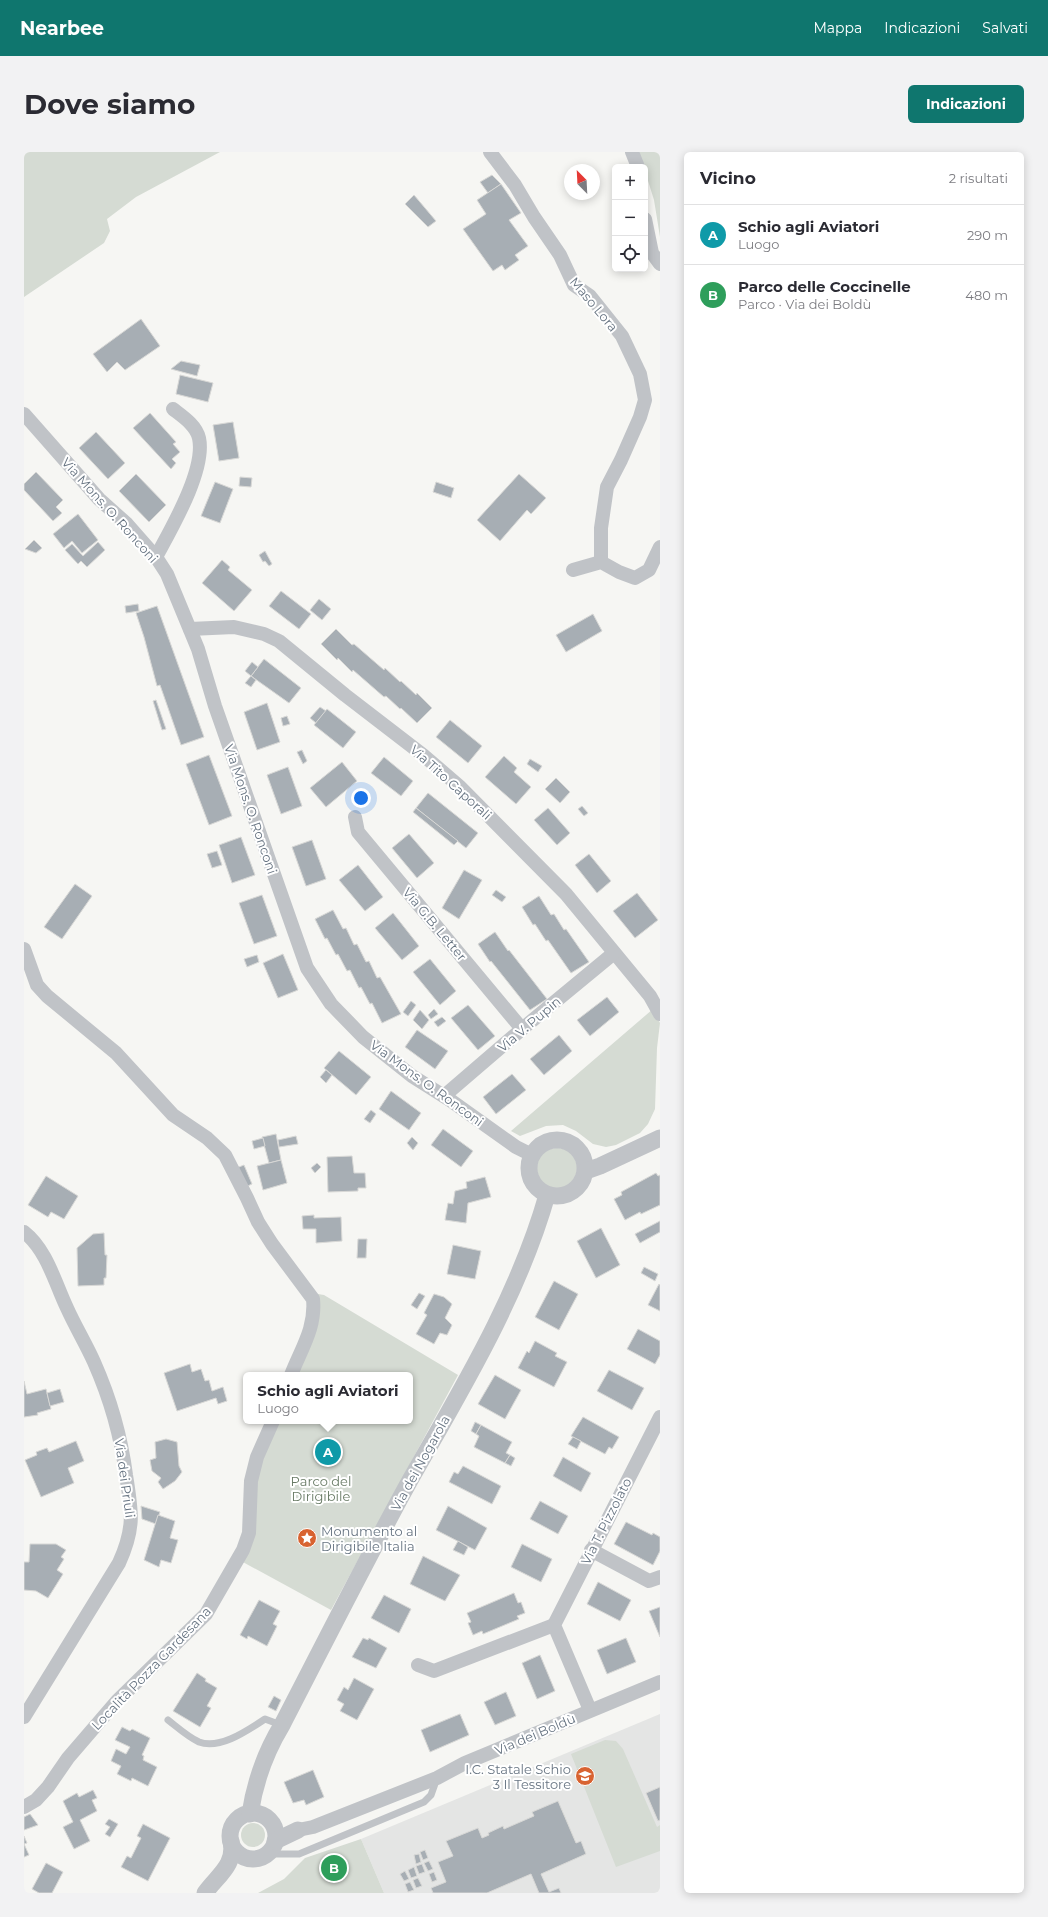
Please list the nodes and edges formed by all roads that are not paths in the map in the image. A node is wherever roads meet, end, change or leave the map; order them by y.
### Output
1 (490, 152) edge
2 (632, 152) edge
3 (637, 164) edge
4 (648, 234) edge
5 (660, 264) edge
6 (173, 408) dead end
7 (24, 414) edge
8 (660, 547) edge
9 (156, 557) junction
10 (601, 562) junction
11 (573, 570) dead end
12 (190, 629) junction
13 (355, 816) dead end
14 (24, 949) edge
15 (614, 953) junction
16 (660, 1014) edge
17 (522, 1029) junction
18 (444, 1096) junction
19 (660, 1138) edge
20 (532, 1155) junction
21 (586, 1171) junction
22 (547, 1194) junction
23 (24, 1232) edge
24 (292, 1372) edge
25 (660, 1417) edge
26 (272, 1424) edge
27 (591, 1550) junction
28 (660, 1577) edge
29 (554, 1625) junction
30 (418, 1665) dead end
31 (660, 1682) edge
32 (590, 1710) junction
33 (24, 1717) edge
34 (168, 1720) dead end
35 (282, 1725) junction
36 (437, 1778) junction
37 (24, 1807) edge
38 (298, 1830) joint
39 (265, 1834) junction
40 (231, 1841) junction
41 (208, 1889) edge

1 - 10 street, Maso Lora
2 - 3 street
4 - 5 street
6 - 9 street
7 - 9 street, Via Mons. O. Ronconi
8 - 10 street
9 - 12 street, Via Mons. O. Ronconi
10 - 11 street
12 - 15 street, Via Tito Caporali
12 - 18 street, Via Mons. O. Ronconi
13 - 17 street, Via G.B. Letter
14 - 24 street
15 - 16 street, Via Tito Caporali
15 - 17 street, Via V. Pupin
17 - 18 street, Via V. Pupin
18 - 20 street, Via Mons. O. Ronconi
19 - 21 street
20 - 21 street
20 - 22 street
21 - 22 street
22 - 35 street, Via dei Nogarola
23 - 33 street, Via dei Priuli
25 - 27 street, Via T. Pizzolato
26 - 37 street, Località Pozza Gardesana
27 - 28 street
27 - 29 street, Via T. Pizzolato
29 - 30 street
29 - 32 street
31 - 32 street, Via dei Boldù
32 - 36 street, Via dei Boldù
34 - 35 lane
35 - 39 street, Via dei Nogarola
36 - 38 street, Via dei Boldù
36 - 39 lane
38 - 39 street, Via dei Boldù
39 - 40 street, Via dei Boldù
39 - 40 street, Via dei Boldù
39 - 41 street, Via dei Boldù
40 - 41 street, Via dei Boldù

